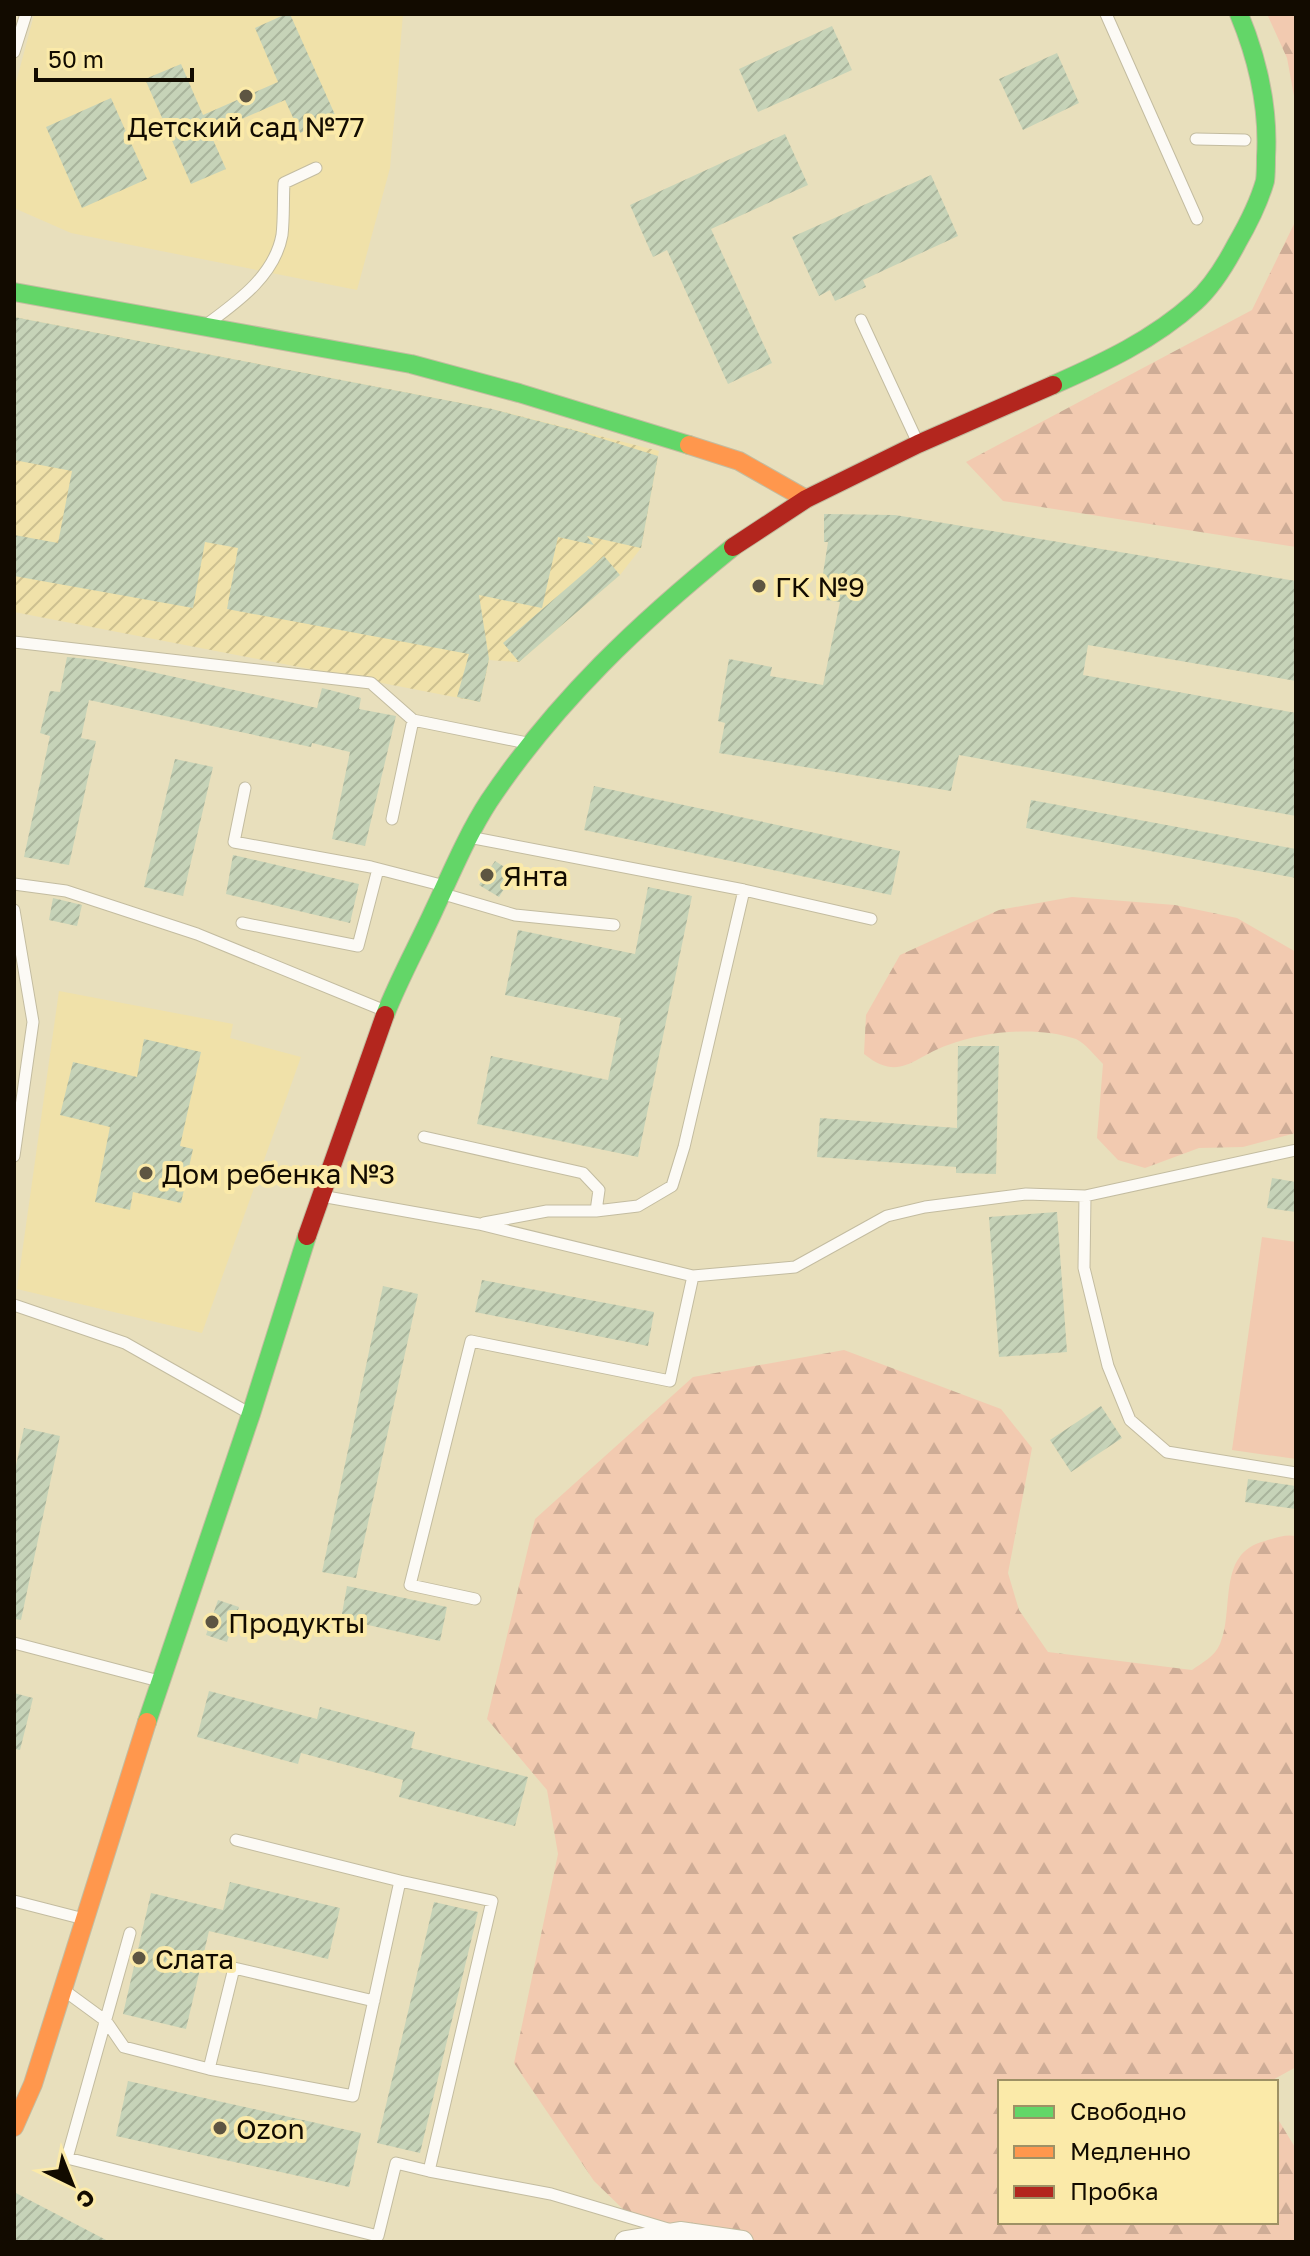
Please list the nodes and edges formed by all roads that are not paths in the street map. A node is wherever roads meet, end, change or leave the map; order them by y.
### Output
1 (26, 14) edge
2 (1106, 14) edge
3 (1239, 14) edge
4 (14, 52) edge
5 (1196, 139) dead end
6 (1245, 140) dead end
7 (316, 168) dead end
8 (1197, 219) dead end
9 (14, 292) edge
10 (861, 320) dead end
11 (203, 327) junction
12 (918, 444) junction
13 (806, 499) junction
14 (14, 642) edge
15 (413, 720) junction
16 (532, 744) junction
17 (245, 788) dead end
18 (392, 819) dead end
19 (469, 837) junction
20 (378, 869) junction
21 (14, 884) edge
22 (444, 889) junction
23 (744, 890) junction
24 (14, 910) edge
25 (871, 919) dead end
26 (242, 923) dead end
27 (614, 925) dead end
28 (386, 1011) junction
29 (424, 1137) dead end
30 (1296, 1150) edge
31 (14, 1156) edge
32 (320, 1196) junction
33 (1085, 1196) junction
34 (596, 1211) junction
35 (479, 1224) junction
36 (693, 1276) junction
37 (14, 1305) edge
38 (251, 1414) junction
39 (1296, 1473) edge
40 (475, 1599) dead end
41 (14, 1643) edge
42 (160, 1681) junction
43 (236, 1840) dead end
44 (400, 1881) junction
45 (14, 1901) edge
46 (85, 1920) junction
47 (130, 1933) dead end
48 (63, 1988) junction
49 (374, 2001) junction
50 (106, 2021) junction
51 (209, 2069) junction
52 (14, 2127) edge
53 (429, 2171) junction
54 (680, 2233) junction
55 (626, 2242) edge
56 (742, 2242) edge

1 - 4 lane
2 - 8 lane
3 - 12 street
5 - 6 lane
7 - 11 lane
9 - 11 street
10 - 12 lane
11 - 13 street
12 - 13 street
13 - 16 street
14 - 15 lane
15 - 16 lane
15 - 18 lane
16 - 19 street
17 - 20 lane
19 - 22 street
19 - 23 lane
20 - 22 lane
20 - 26 lane
21 - 28 lane
22 - 27 lane
22 - 28 street
23 - 25 lane
23 - 34 lane
24 - 31 lane
28 - 32 street
29 - 34 lane
30 - 33 lane
32 - 35 lane
32 - 38 street
33 - 36 lane
33 - 39 lane
34 - 35 lane
35 - 36 lane
36 - 40 lane
37 - 38 lane
38 - 42 street
41 - 42 lane
42 - 46 street
43 - 44 lane
44 - 49 lane
44 - 53 lane
45 - 46 lane
46 - 48 street
47 - 50 lane
48 - 50 lane
48 - 52 street
49 - 51 lane
49 - 51 lane
50 - 51 lane
50 - 53 lane
53 - 54 lane
54 - 55 street
54 - 56 street

